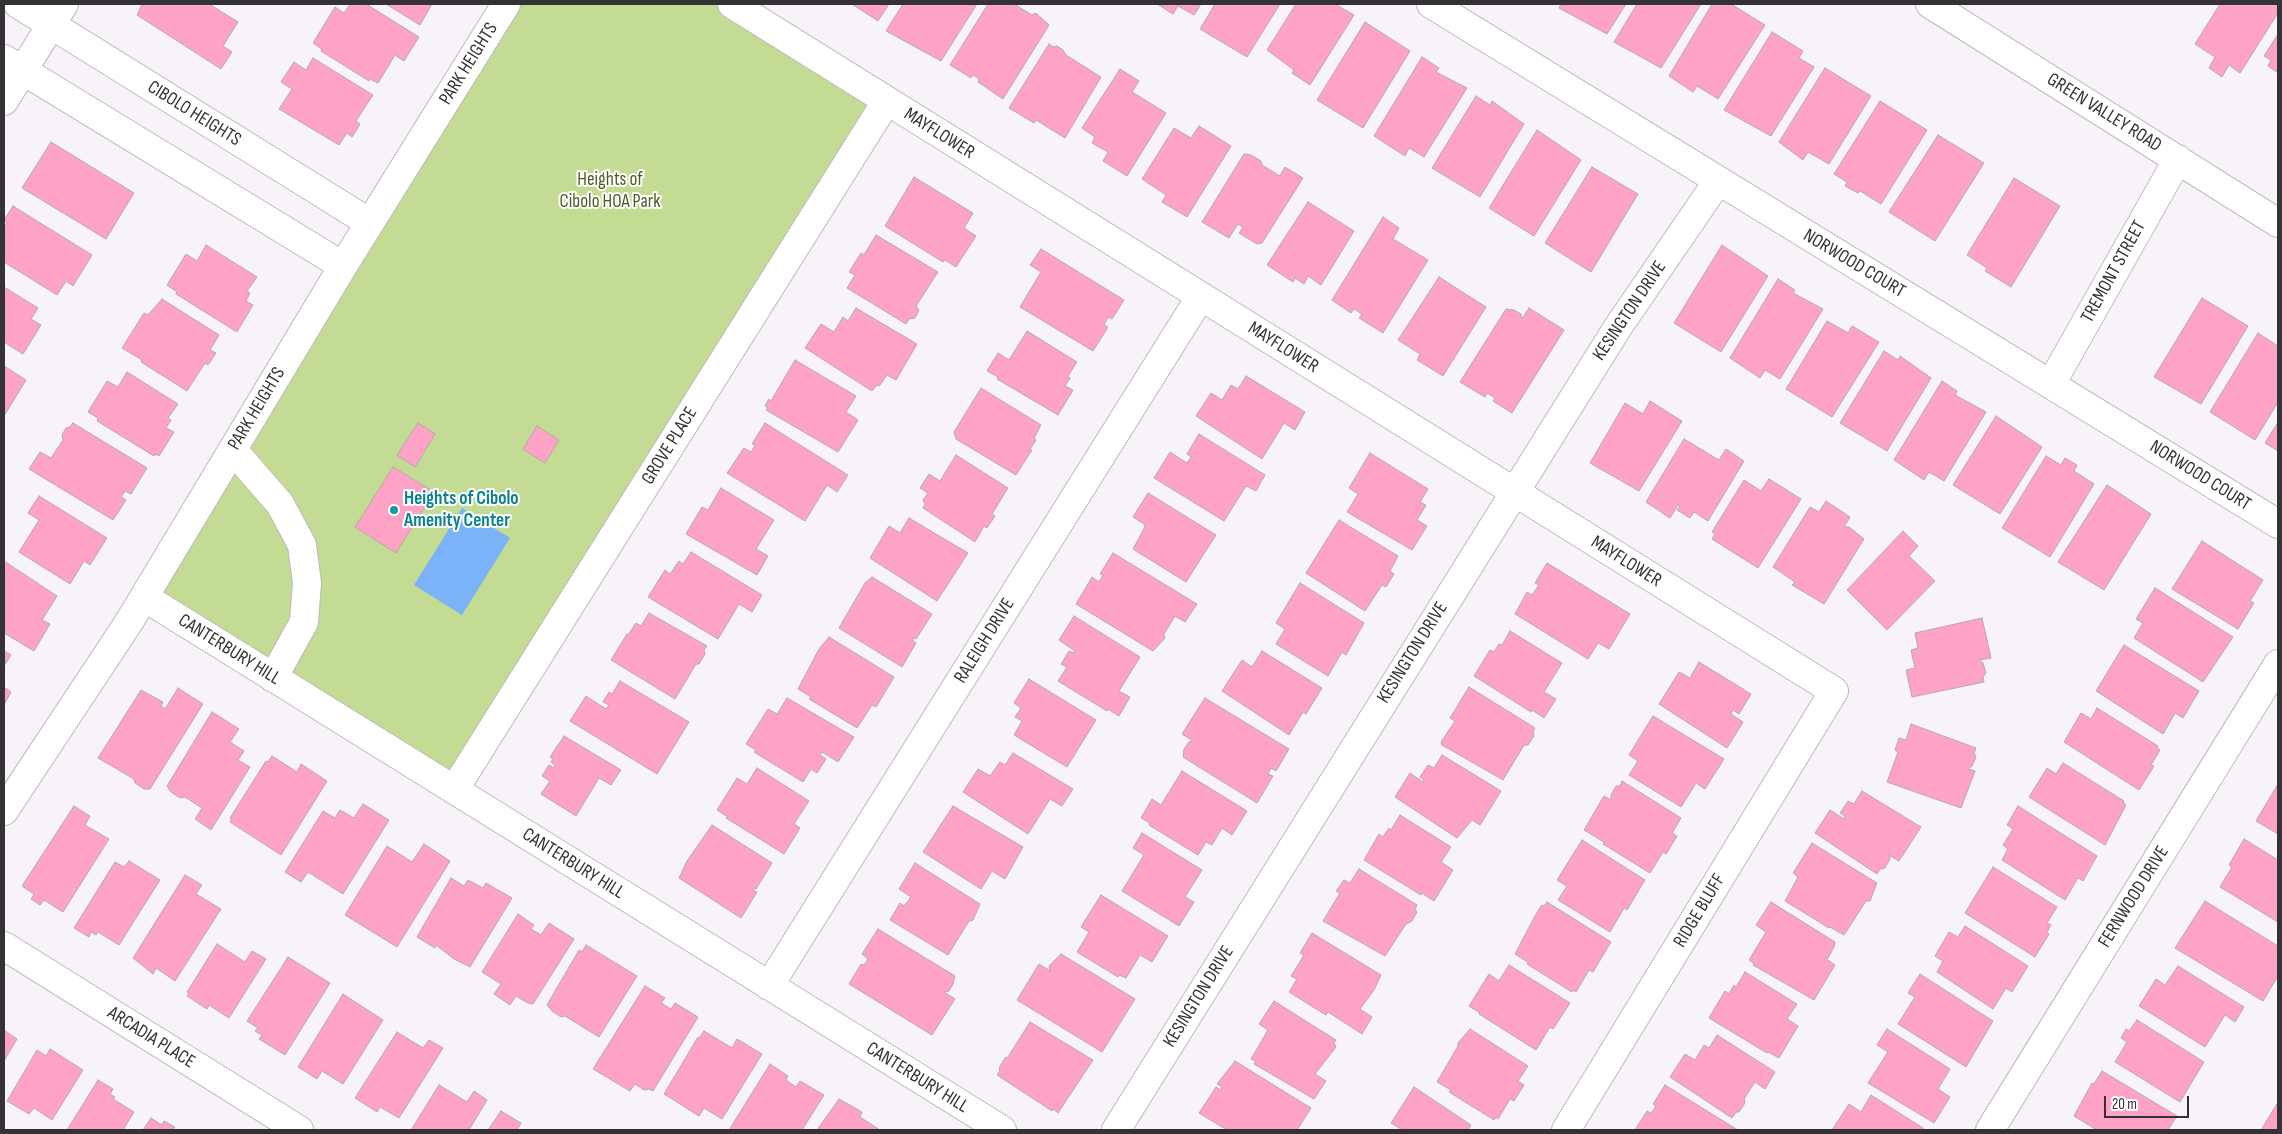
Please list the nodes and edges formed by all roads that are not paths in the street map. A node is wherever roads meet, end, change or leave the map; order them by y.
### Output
1 (18, 4) edge
2 (506, 4) edge
3 (732, 4) edge
4 (1431, 4) edge
5 (1930, 4) edge
6 (58, 14) edge
7 (13, 64) edge
8 (4, 101) edge
9 (886, 102) junction
10 (2178, 159) junction
11 (1718, 181) junction
12 (2278, 222) edge
13 (370, 223) junction
14 (343, 266) junction
15 (1201, 296) junction
16 (2051, 384) junction
17 (233, 450) junction
18 (1514, 492) junction
19 (2278, 524) edge
20 (144, 597) junction
21 (2278, 664) edge
22 (273, 678) junction
23 (1834, 691) joint
24 (454, 790) junction
25 (4, 811) edge
26 (4, 946) edge
27 (769, 986) junction
28 (299, 1130) edge
29 (1002, 1130) edge
30 (1116, 1130) edge
31 (1566, 1130) edge
32 (1990, 1130) edge

1 - 6 street, CIBOLO HEIGHTS
2 - 13 street, PARK HEIGHTS
3 - 9 street, MAYFLOWER
4 - 11 street, NORWOOD COURT
5 - 10 street, GREEN VALLEY ROAD
6 - 7 street
6 - 13 street, CIBOLO HEIGHTS
7 - 8 street
7 - 14 street
9 - 15 street, MAYFLOWER
9 - 24 street, GROVE PLACE
10 - 12 street, GREEN VALLEY ROAD
10 - 16 street, TREMONT STREET
11 - 16 street, NORWOOD COURT
11 - 18 street, KESINGTON DRIVE
13 - 14 street, PARK HEIGHTS
14 - 17 street, PARK HEIGHTS
15 - 18 street, MAYFLOWER
15 - 27 street, RALEIGH DRIVE
16 - 19 street, NORWOOD COURT
17 - 20 street, PARK HEIGHTS
17 - 22 street
18 - 23 street, MAYFLOWER
18 - 30 street, KESINGTON DRIVE
20 - 22 street, CANTERBURY HILL
20 - 25 street, PARK HEIGHTS
21 - 32 street, FERNWOOD DRIVE
22 - 24 street, CANTERBURY HILL
23 - 31 street, RIDGE BLUFF
24 - 27 street, CANTERBURY HILL
26 - 28 street, ARCADIA PLACE
27 - 29 street, CANTERBURY HILL

